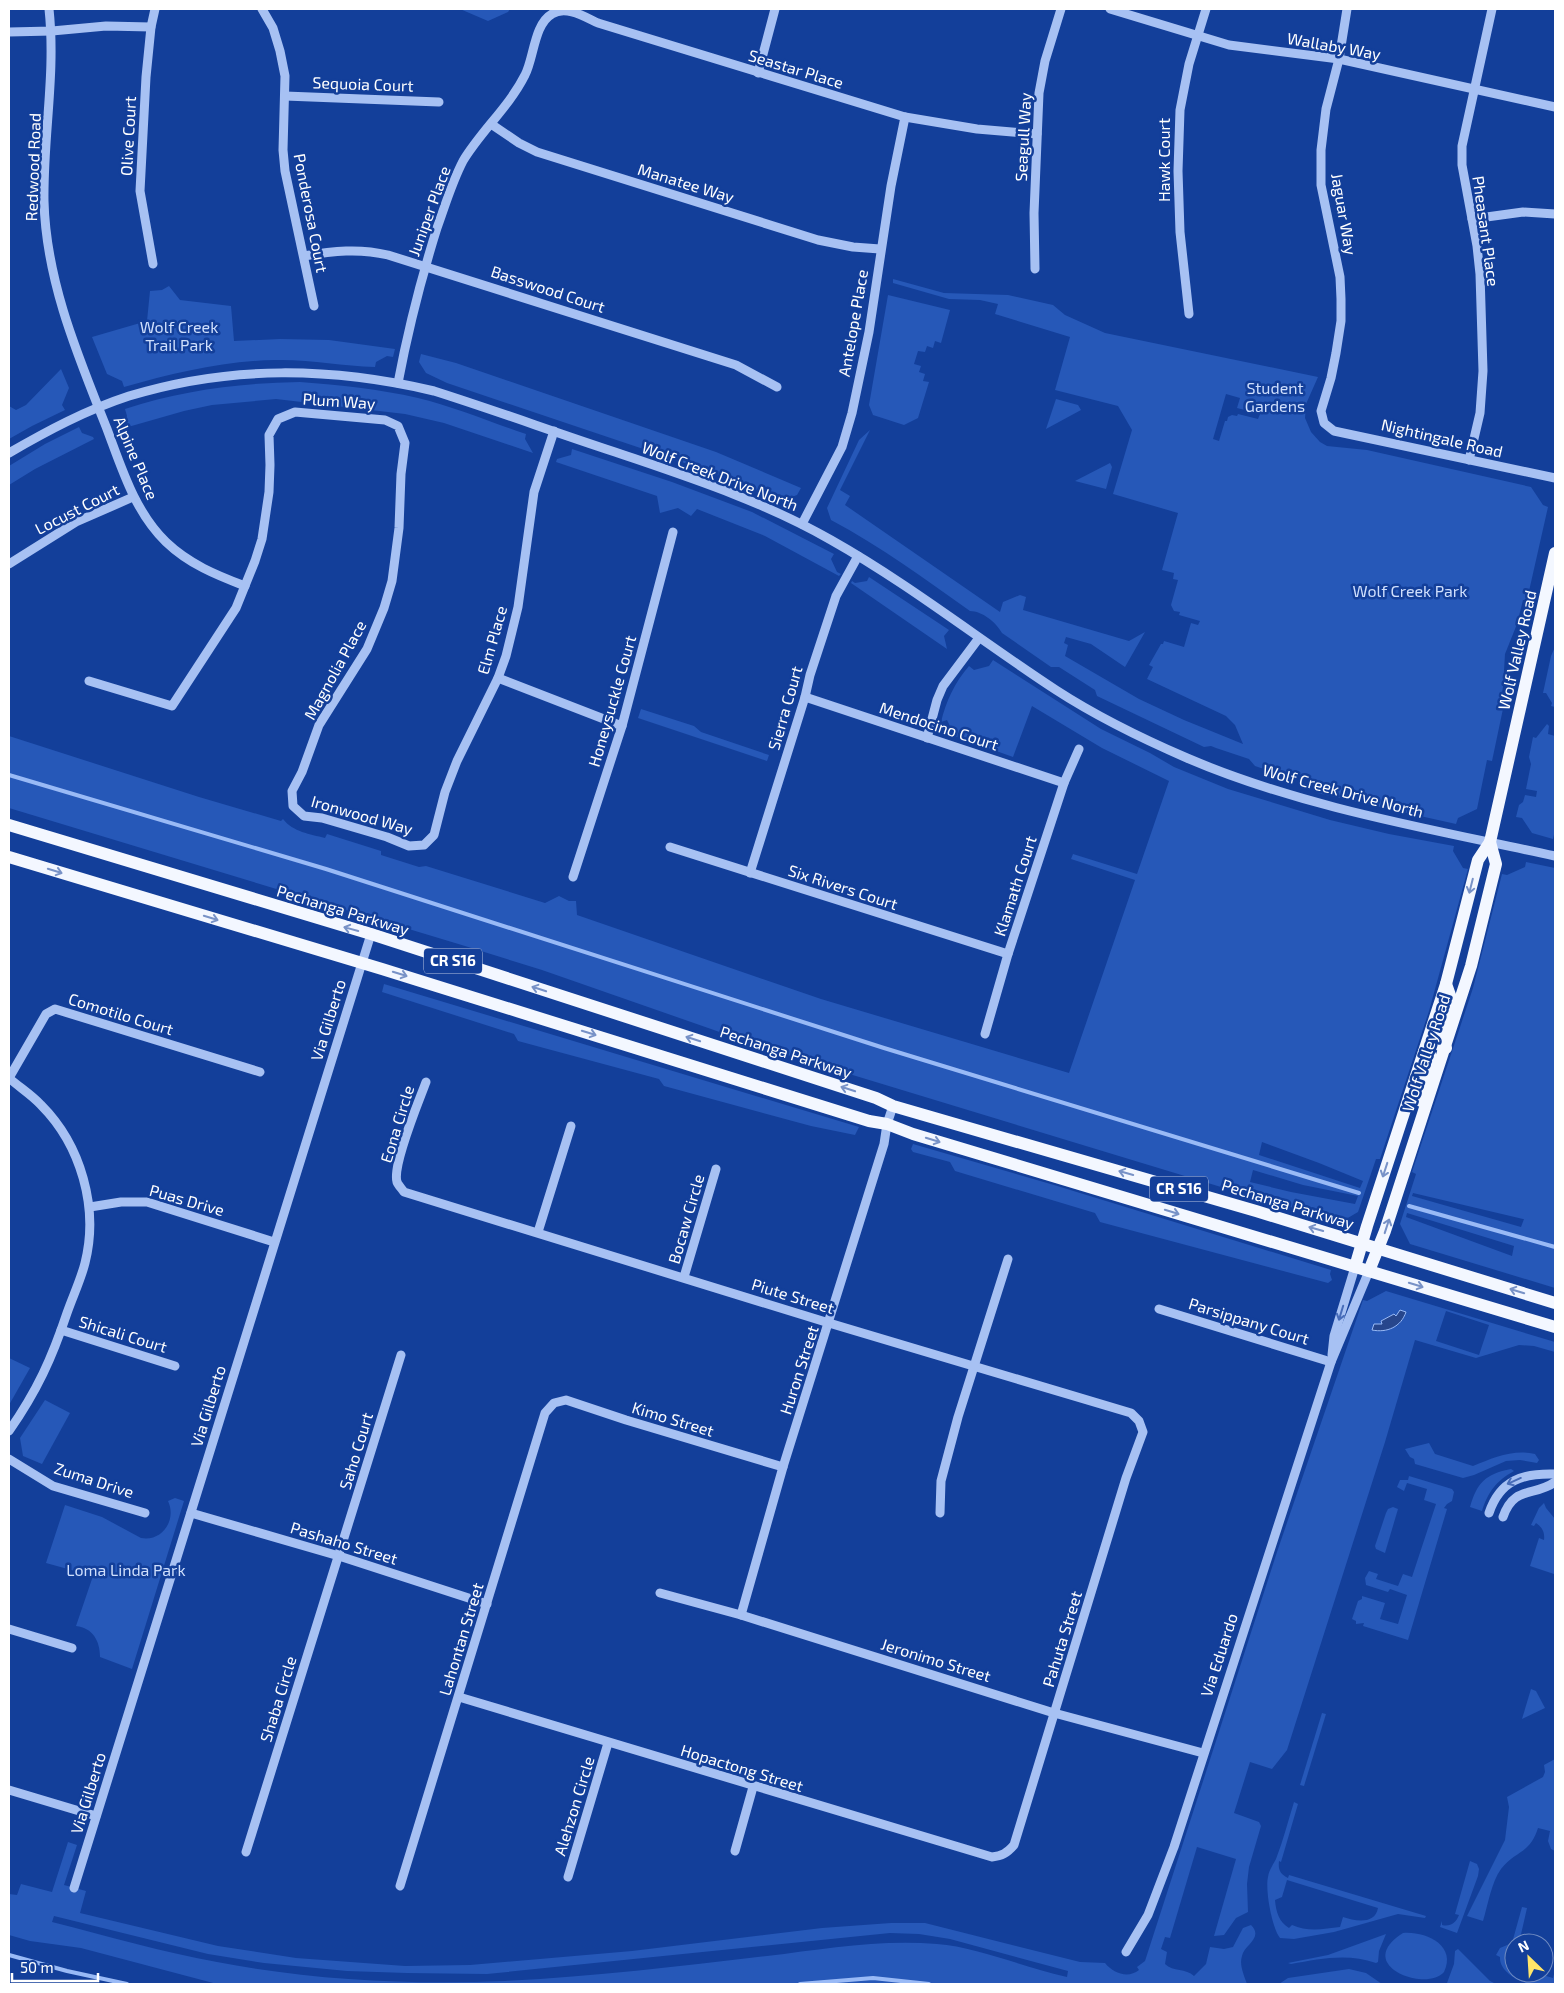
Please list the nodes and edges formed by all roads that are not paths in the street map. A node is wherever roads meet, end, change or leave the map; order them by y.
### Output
1 (49, 9) edge
2 (155, 9) edge
3 (262, 9) edge
4 (776, 9) edge
5 (1061, 9) edge
6 (1110, 9) edge
7 (1206, 9) edge
8 (1347, 9) edge
9 (1492, 9) edge
10 (552, 13) joint
11 (151, 27) junction
12 (52, 31) junction
13 (9, 32) edge
14 (1198, 36) junction
15 (1339, 60) junction
16 (758, 72) junction
17 (1473, 89) junction
18 (285, 96) junction
19 (439, 102) dead end
20 (1555, 107) edge
21 (905, 117) junction
22 (491, 124) junction
23 (1037, 134) junction
24 (1555, 214) edge
25 (1472, 219) junction
26 (880, 249) junction
27 (304, 256) junction
28 (153, 264) dead end
29 (425, 266) junction
30 (1035, 269) dead end
31 (314, 306) dead end
32 (1189, 314) dead end
33 (398, 383) junction
34 (777, 387) dead end
35 (98, 408) junction
36 (1324, 423) joint
37 (398, 426) joint
38 (554, 431) junction
39 (9, 453) edge
40 (1468, 460) junction
41 (1555, 478) edge
42 (133, 497) junction
43 (802, 524) junction
44 (673, 532) dead end
45 (1555, 553) edge
46 (858, 556) junction
47 (9, 564) edge
48 (245, 586) junction
49 (979, 638) junction
50 (498, 678) junction
51 (89, 681) dead end
52 (805, 697) junction
53 (622, 726) junction
54 (927, 738) junction
55 (1079, 749) dead end
56 (1064, 783) junction
57 (293, 806) joint
58 (9, 825) edge
59 (1490, 842) junction
60 (424, 845) joint
61 (670, 847) dead end
62 (1555, 856) edge
63 (9, 858) edge
64 (750, 873) junction
65 (573, 877) dead end
66 (370, 934) junction
67 (1008, 954) junction
68 (361, 963) junction
69 (1446, 984) junction
70 (985, 1034) dead end
71 (1446, 1048) junction
72 (1424, 1052) junction
73 (260, 1072) dead end
74 (9, 1078) edge
75 (426, 1082) dead end
76 (894, 1106) junction
77 (1424, 1114) junction
78 (887, 1124) junction
79 (571, 1126) dead end
80 (716, 1169) dead end
81 (415, 1195) joint
82 (90, 1207) junction
83 (538, 1232) junction
84 (274, 1242) junction
85 (1362, 1244) junction
86 (1379, 1249) junction
87 (1008, 1259) dead end
88 (1355, 1267) junction
89 (1369, 1271) junction
90 (684, 1277) junction
91 (1555, 1303) edge
92 (1158, 1309) dead end
93 (829, 1323) junction
94 (1555, 1327) edge
95 (61, 1330) junction
96 (401, 1354) dead end
97 (1331, 1362) junction
98 (974, 1365) junction
99 (176, 1366) dead end
100 (554, 1403) joint
101 (9, 1431) edge
102 (1140, 1443) joint
103 (9, 1459) edge
104 (783, 1467) junction
105 (1555, 1474) edge
106 (1555, 1482) edge
107 (145, 1512) dead end
108 (191, 1513) junction
109 (940, 1513) dead end
110 (1489, 1513) dead end
111 (1503, 1517) dead end
112 (339, 1556) junction
113 (660, 1592) dead end
114 (487, 1604) junction
115 (741, 1614) junction
116 (9, 1629) edge
117 (72, 1648) dead end
118 (459, 1697) junction
119 (1054, 1713) junction
120 (608, 1743) junction
121 (1203, 1753) junction
122 (753, 1786) junction
123 (9, 1790) edge
124 (96, 1816) junction
125 (1014, 1845) joint
126 (735, 1851) dead end
127 (246, 1852) dead end
128 (568, 1877) dead end
129 (400, 1886) dead end
130 (74, 1888) dead end
131 (1126, 1952) dead end

1 - 12 street, Redwood Road
2 - 11 street, Olive Court
3 - 18 street, Ponderosa Court
4 - 16 street
5 - 23 street, Seagull Way
6 - 14 street, Wallaby Way
7 - 14 street, Hawk Court
8 - 15 street, Jaguar Way
9 - 17 street, Pheasant Place
10 - 16 street, Seastar Place
10 - 22 street, Juniper Place
11 - 12 street
11 - 28 street, Olive Court
12 - 13 street
12 - 35 street, Redwood Road
14 - 15 street, Wallaby Way
14 - 32 street, Hawk Court
15 - 17 street, Wallaby Way
15 - 36 street, Jaguar Way
16 - 21 street, Seastar Place
17 - 20 street, Wallaby Way
17 - 25 street, Pheasant Place
18 - 19 street, Sequoia Court
18 - 27 street, Ponderosa Court
21 - 23 street, Seastar Place
21 - 26 street, Antelope Place
22 - 26 street, Manatee Way
22 - 29 street, Juniper Place
23 - 30 street, Seagull Way
24 - 25 street
25 - 40 street, Pheasant Place
26 - 43 street, Antelope Place
27 - 29 street, Basswood Court
27 - 31 street, Ponderosa Court
29 - 33 street, Juniper Place
29 - 34 street, Basswood Court
33 - 35 street, Wolf Creek Drive North
33 - 38 street, Wolf Creek Drive North
35 - 39 street, Wolf Creek Drive North
35 - 42 street, Alpine Place
36 - 40 street, Nightingale Road
37 - 48 street, Plum Way
37 - 57 street, Magnolia Place
38 - 43 street, Wolf Creek Drive North
38 - 50 street, Elm Place
40 - 41 street, Nightingale Road
42 - 47 street, Locust Court
42 - 48 street, Alpine Place
43 - 46 street, Wolf Creek Drive North
44 - 53 street, Honeysuckle Court
45 - 59 main road, Wolf Valley Road
46 - 49 street, Wolf Creek Drive North
46 - 52 street, Sierra Court
48 - 51 street
49 - 54 street
49 - 59 street, Wolf Creek Drive North
50 - 53 street
50 - 60 street, Elm Place
52 - 54 street, Mendocino Court
52 - 64 street, Sierra Court
53 - 65 street, Honeysuckle Court
54 - 56 street, Mendocino Court
55 - 56 street, Klamath Court
56 - 67 street, Klamath Court
57 - 60 street, Ironwood Way
66 -> 58 main road, Pechanga Parkway / CR S16
59 - 62 street, Wolf Creek Drive North
59 -> 69 main road, Wolf Valley Road
59 - 71 main road, Wolf Valley Road
61 - 64 street, Six Rivers Court
63 -> 68 main road, CR S16
64 - 67 street, Six Rivers Court
66 - 68 street, Via Gilberto
76 -> 66 main road, Pechanga Parkway / CR S16
67 - 70 street, Klamath Court
68 -> 78 main road, CR S16
68 - 84 street, Via Gilberto
69 - 71 main road
69 - 72 main road, Wolf Valley Road
71 - 77 main road, Wolf Valley Road
72 - 77 main road
72 -> 85 main road, Wolf Valley Road
73 - 74 street, Comotilo Court
74 - 82 street
75 - 81 street, Eona Circle
76 - 78 street, Huron Street
85 -> 76 main road, Pechanga Parkway / CR S16
86 -> 77 main road, Wolf Valley Road
78 -> 88 main road, CR S16
78 - 93 street, Huron Street
79 - 83 street
80 - 90 street, Bocaw Circle
81 - 83 street, Piute Street
82 - 84 street, Puas Drive
82 - 95 street
83 - 90 street, Piute Street
84 - 108 street, Via Gilberto
85 - 86 main road, Pechanga Parkway / CR S16
85 - 88 main road, Wolf Valley Road
86 - 89 main road, Wolf Valley Road
91 -> 86 main road, Pechanga Parkway / CR S16
87 - 98 street
88 - 89 main road, CR S16
88 -> 97 street, Via Eduardo
89 -> 94 main road, CR S16
89 - 97 street, Via Eduardo
90 - 93 street, Piute Street
92 - 97 street, Parsippany Court
93 - 98 street, Piute Street
93 - 104 street, Huron Street
95 - 99 street, Shicali Court
95 - 101 street
96 - 112 street, Saho Court
97 - 121 street, Via Eduardo
98 - 102 street, Piute Street
98 - 109 street
100 - 104 street, Kimo Street
100 - 114 street, Lahontan Street
102 - 119 street, Pahuta Street
103 - 107 street, Zuma Drive
104 - 115 street, Huron Street
105 -> 110 street
106 - 111 street
108 - 112 street, Pashaho Street
108 - 124 street, Via Gilberto
112 - 114 street, Pashaho Street
112 - 127 street, Shaba Circle
113 - 115 street, Jeronimo Street
114 - 118 street, Lahontan Street
115 - 119 street, Jeronimo Street
116 - 117 street
118 - 120 street, Hopactong Street
118 - 129 street, Lahontan Street
119 - 121 street, Jeronimo Street
119 - 125 street, Pahuta Street
120 - 122 street, Hopactong Street
120 - 128 street, Alehzon Circle
121 - 131 street, Via Eduardo
122 - 125 street, Hopactong Street
122 - 126 street
123 - 124 street
124 - 130 street, Via Gilberto

